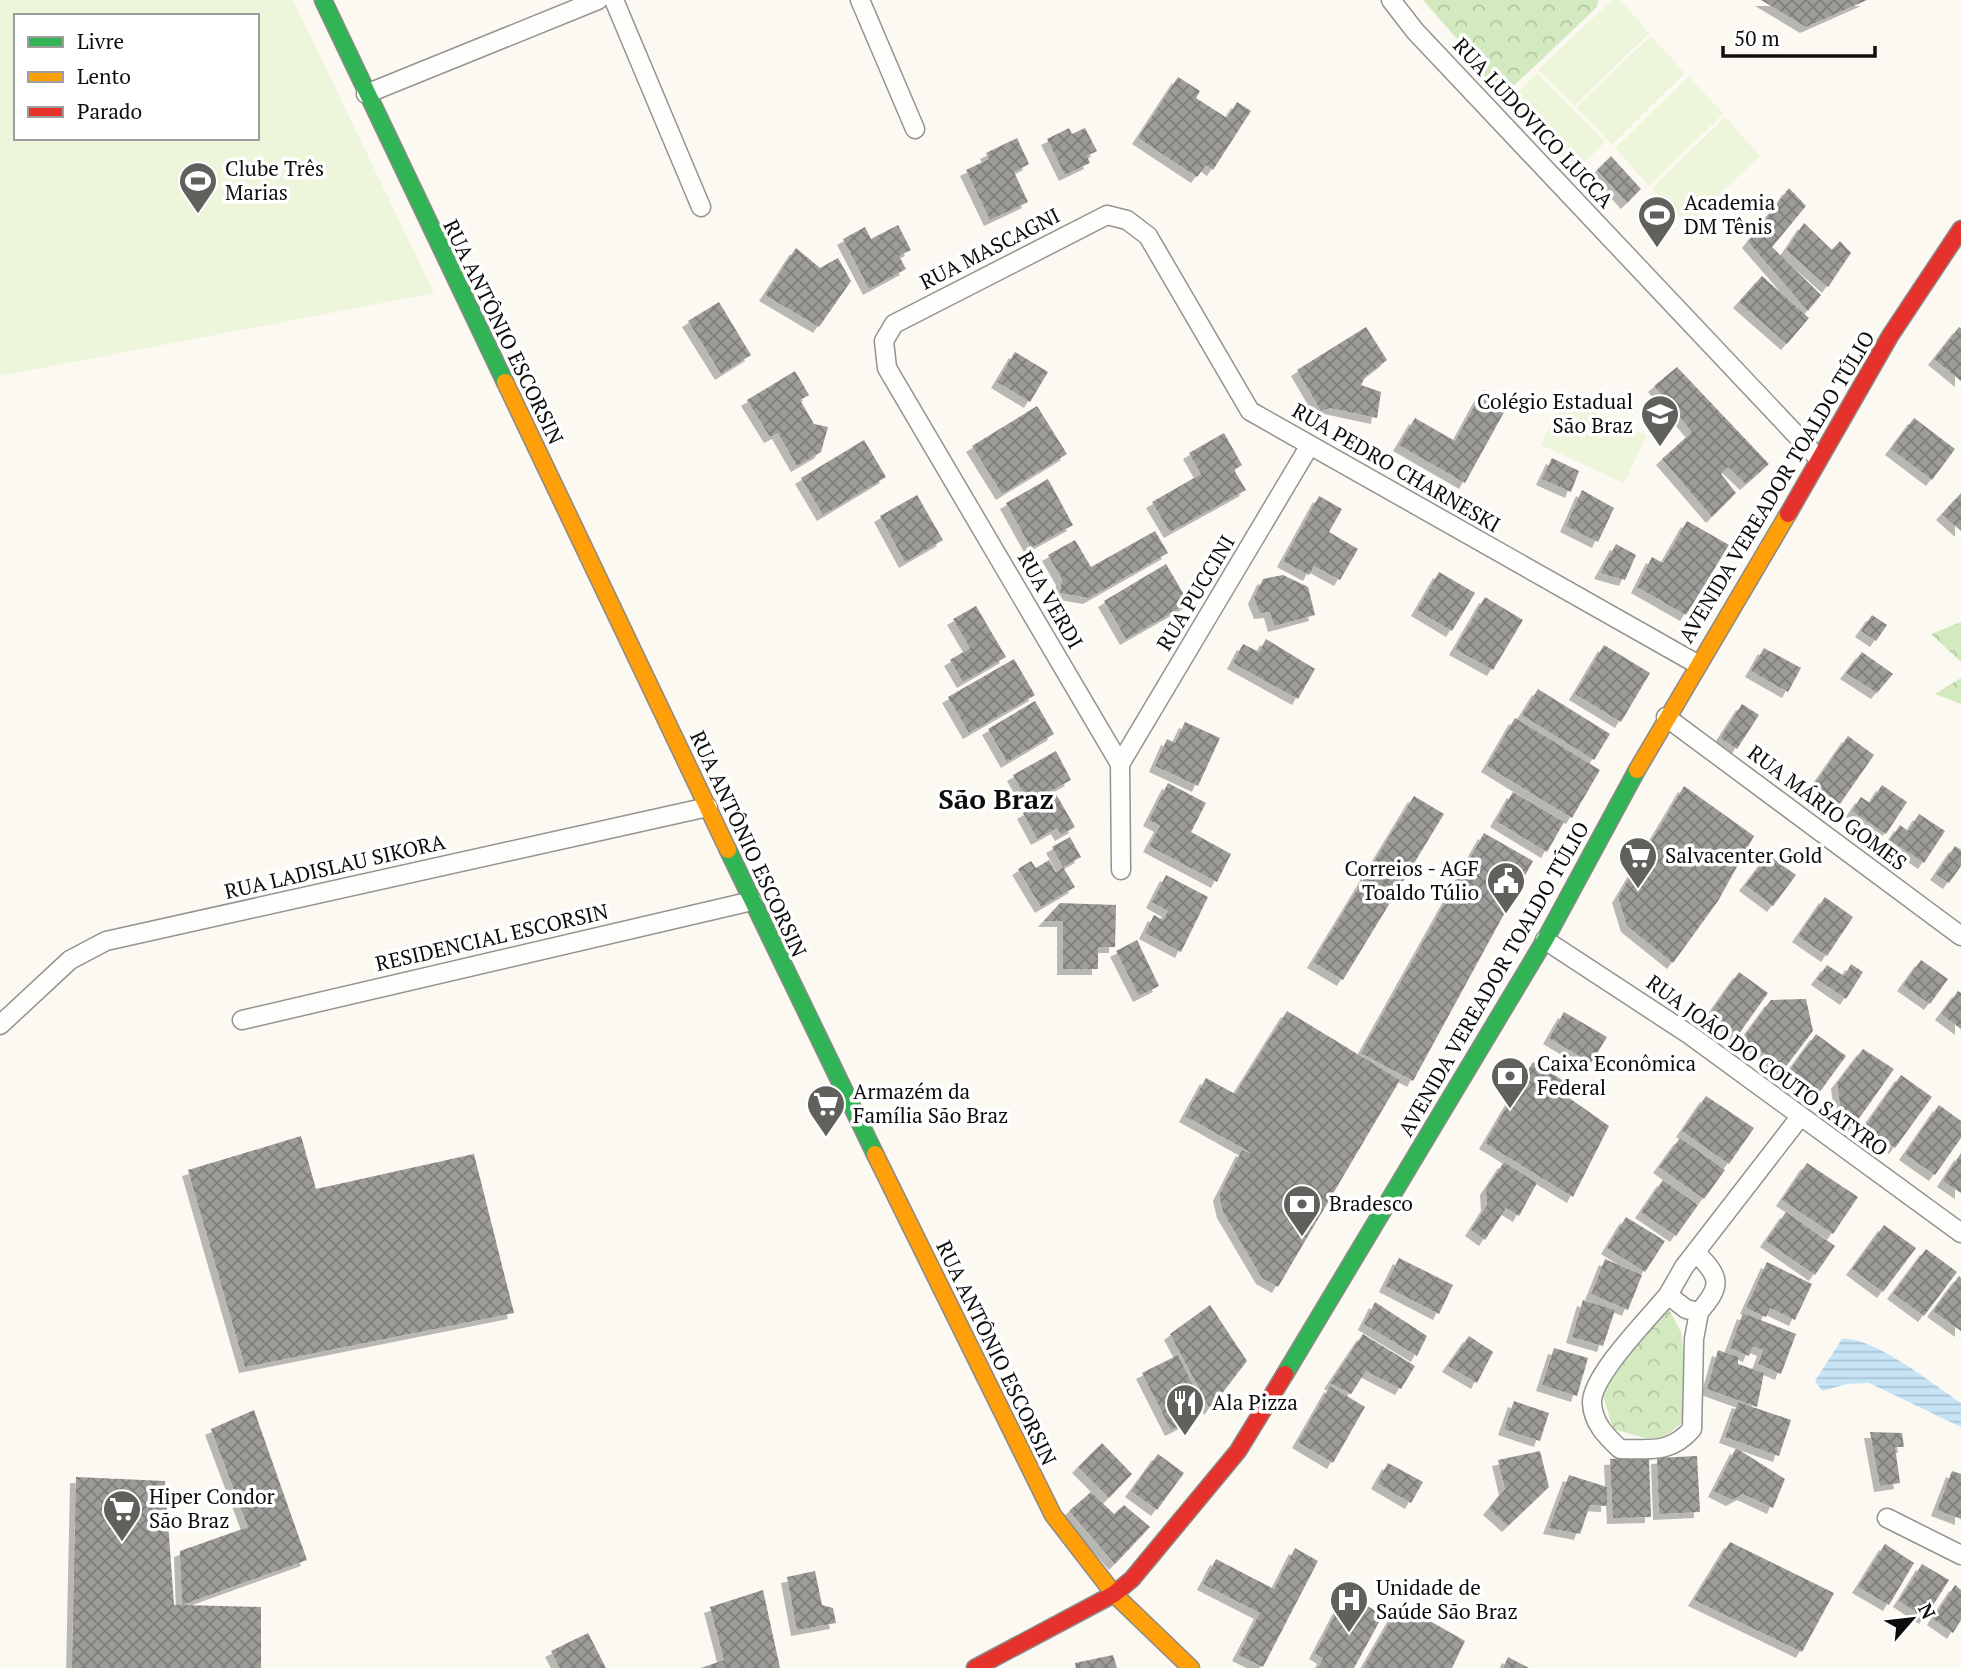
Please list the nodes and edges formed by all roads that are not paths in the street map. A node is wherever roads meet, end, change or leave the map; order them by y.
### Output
1 (323, 0) edge
2 (598, 0) edge
3 (614, 0) edge
4 (860, 0) edge
5 (1391, 0) edge
6 (366, 94) junction
7 (915, 129) dead end
8 (701, 207) dead end
9 (1961, 229) edge
10 (1148, 236) joint
11 (887, 368) joint
12 (1310, 445) junction
13 (1818, 458) junction
14 (1697, 664) junction
15 (1667, 717) junction
16 (1120, 764) junction
17 (708, 807) junction
18 (1121, 870) dead end
19 (752, 901) junction
20 (1961, 936) edge
21 (1545, 940) junction
22 (242, 1020) dead end
23 (0, 1026) edge
24 (1800, 1117) junction
25 (1961, 1233) edge
26 (1696, 1253) junction
27 (1668, 1295) junction
28 (1699, 1312) junction
29 (1887, 1518) dead end
30 (1961, 1555) edge
31 (1114, 1594) junction
32 (975, 1668) edge
33 (1191, 1668) edge

1 - 6 main road, RUA ANTÔNIO ESCORSIN
2 - 6 street
3 - 8 street
4 - 7 street
5 - 13 street, RUA LUDOVICO LUCCA
6 - 17 main road, RUA ANTÔNIO ESCORSIN
9 - 13 main road, AVENIDA VEREADOR TOALDO TÚLIO
10 - 11 street, RUA MASCAGNI
10 - 12 street, RUA PEDRO CHARNESKI
11 - 16 street, RUA VERDI
12 - 14 street, RUA PEDRO CHARNESKI
12 - 16 street, RUA PUCCINI
13 - 14 main road, AVENIDA VEREADOR TOALDO TÚLIO
14 - 15 main road, AVENIDA VEREADOR TOALDO TÚLIO
15 - 20 street, RUA MÁRIO GOMES
15 - 21 main road, AVENIDA VEREADOR TOALDO TÚLIO
16 - 18 street, RUA VERDI
17 - 19 main road, RUA ANTÔNIO ESCORSIN
17 - 23 street, RUA LADISLAU SIKORA
19 - 22 street, RESIDENCIAL ESCORSIN
19 - 31 main road, RUA ANTÔNIO ESCORSIN
21 - 24 street, RUA JOÃO DO COUTO SATYRO
21 - 31 main road, AVENIDA VEREADOR TOALDO TÚLIO
24 - 25 street, RUA JOÃO DO COUTO SATYRO
24 - 26 street
26 - 27 street
26 - 28 street
27 - 28 street
27 - 28 street
29 - 30 street
31 - 32 main road, AVENIDA VEREADOR TOALDO TÚLIO
31 - 33 main road, RUA ANTÔNIO ESCORSIN

